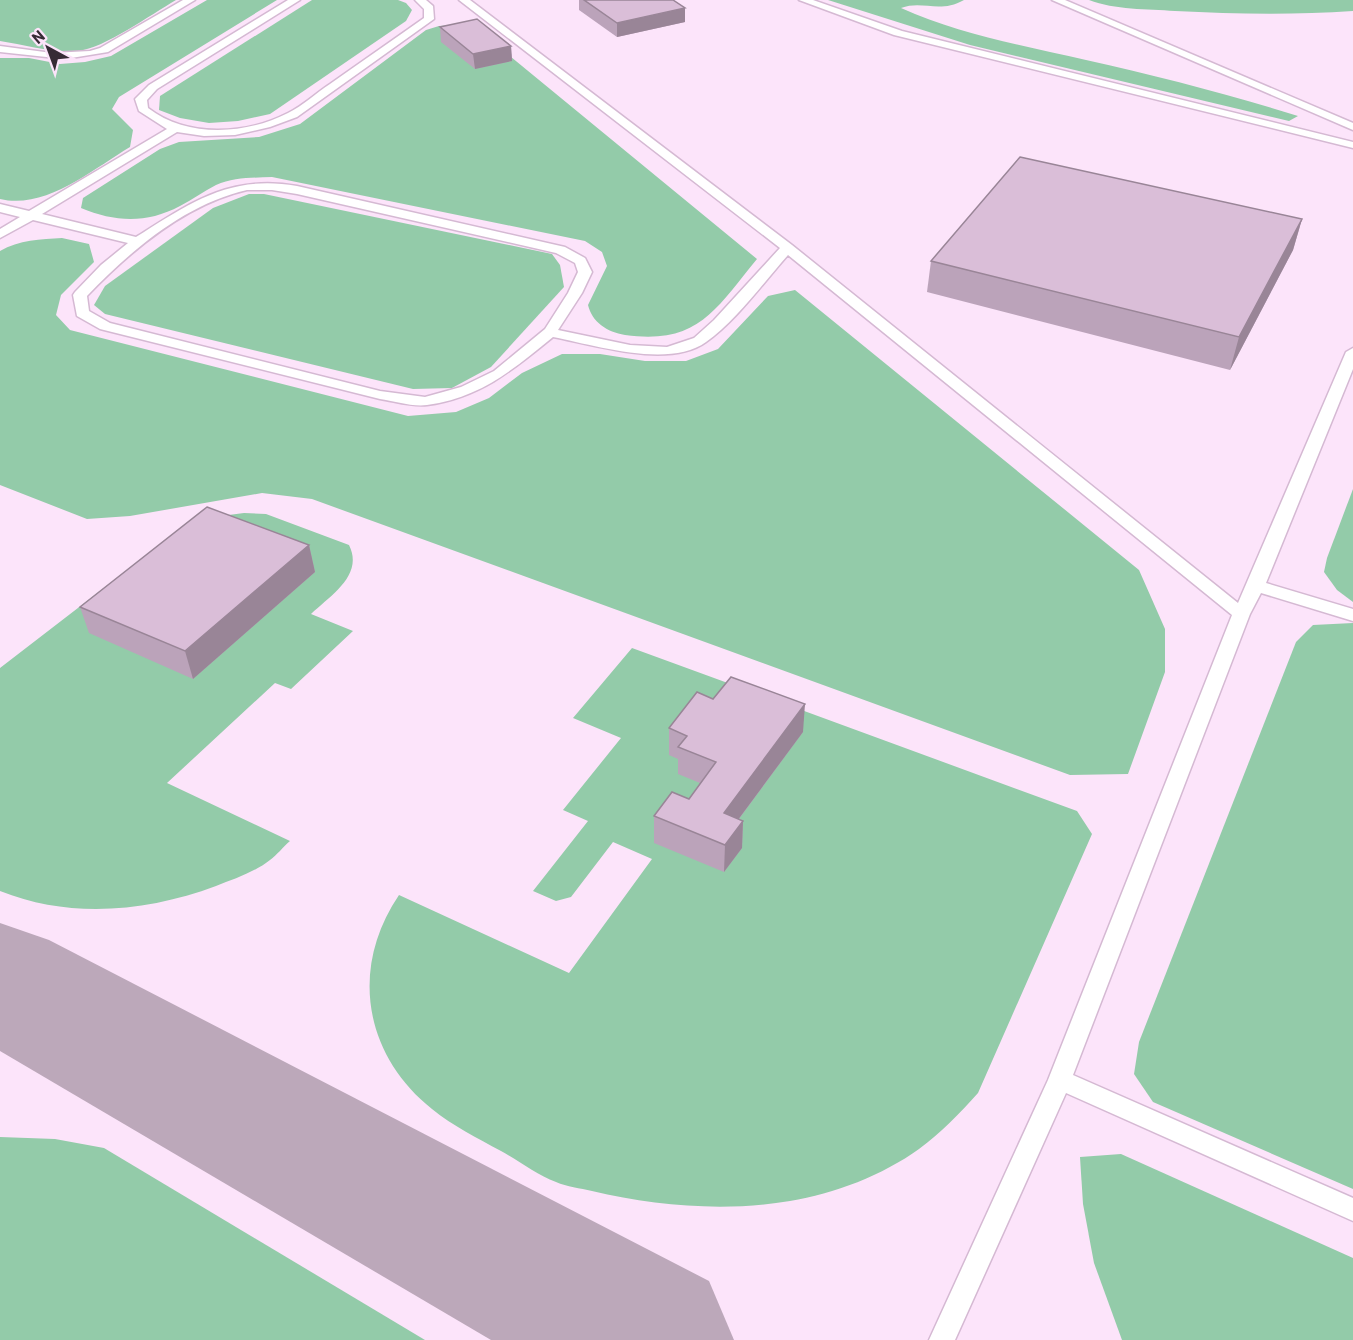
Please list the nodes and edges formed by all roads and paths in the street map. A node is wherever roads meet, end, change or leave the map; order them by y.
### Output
1 (190, 0) edge
2 (295, 0) edge
3 (420, 0) edge
4 (464, 0) edge
5 (804, 0) edge
6 (1057, 0) edge
7 (0, 49) edge
8 (1353, 127) edge
9 (176, 128) junction
10 (1353, 145) edge
11 (0, 208) edge
12 (31, 215) junction
13 (0, 234) edge
14 (138, 241) junction
15 (787, 248) junction
16 (550, 332) junction
17 (1353, 352) edge
18 (1256, 586) junction
19 (1241, 614) junction
20 (1353, 615) edge
21 (1060, 1080) junction
22 (1353, 1210) edge
23 (942, 1340) edge

1 - 7 lane
2 - 9 lane
3 - 9 lane
4 - 15 lane
5 - 10 lane
6 - 8 lane
9 - 12 lane
11 - 12 lane
12 - 13 lane
12 - 14 lane
14 - 16 lane
14 - 16 lane
15 - 16 lane
15 - 19 lane
17 - 18 lane
18 - 19 lane
18 - 20 lane
19 - 21 lane
21 - 22 lane
21 - 23 lane

